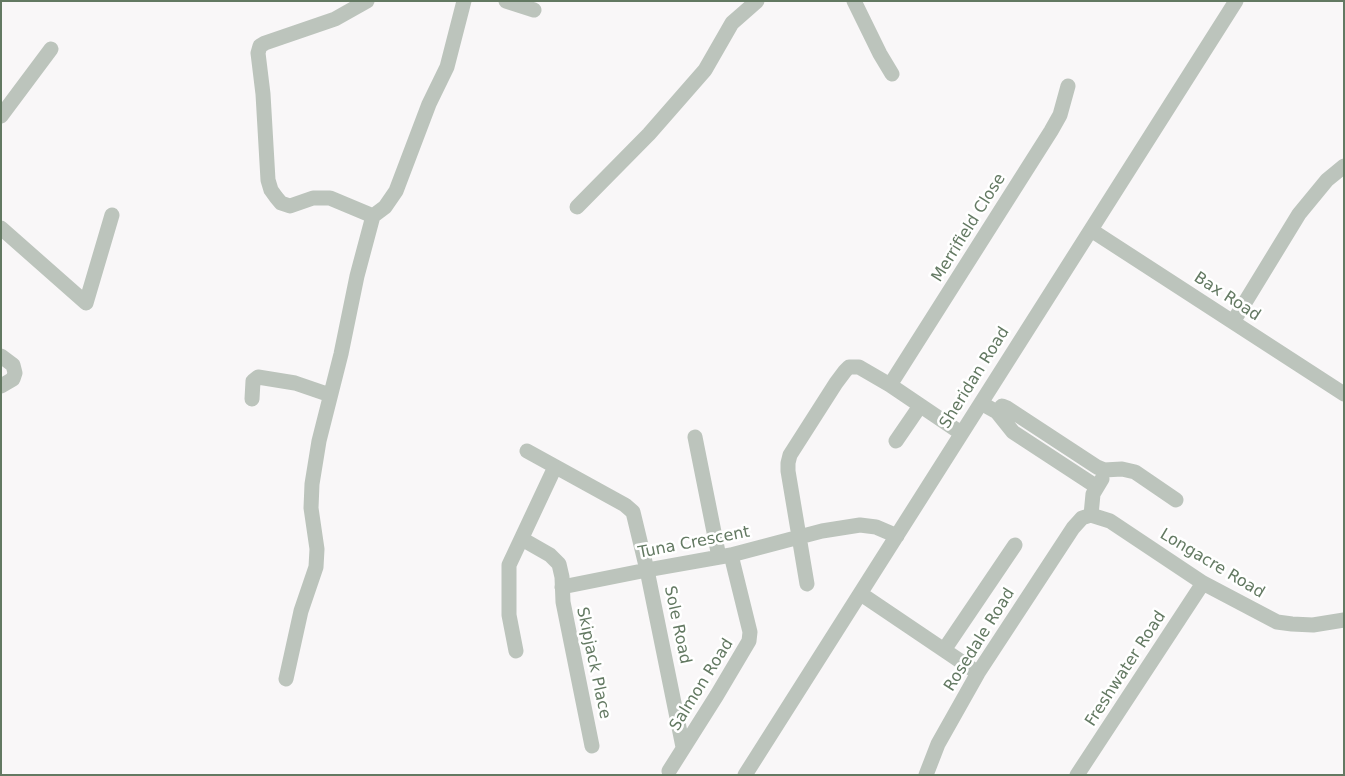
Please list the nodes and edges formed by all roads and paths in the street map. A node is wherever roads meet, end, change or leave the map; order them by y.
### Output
1 (366, 1) edge
2 (464, 1) edge
3 (506, 1) edge
4 (757, 1) edge
5 (854, 1) edge
6 (1236, 1) edge
7 (534, 10) dead end
8 (51, 49) dead end
9 (892, 74) dead end
10 (1068, 86) dead end
11 (1, 116) edge
12 (1344, 166) edge
13 (577, 207) dead end
14 (112, 215) dead end
15 (373, 216) junction
16 (1, 228) edge
17 (1091, 230) junction
18 (1233, 322) junction
19 (1, 356) edge
20 (890, 385) junction
21 (1, 386) edge
22 (1344, 394) edge
23 (330, 395) junction
24 (252, 399) dead end
25 (980, 402) junction
26 (920, 406) junction
27 (997, 412) junction
28 (961, 433) junction
29 (695, 437) dead end
30 (896, 441) dead end
31 (527, 451) dead end
32 (555, 467) junction
33 (1107, 470) junction
34 (1097, 486) junction
35 (1176, 500) dead end
36 (1091, 515) junction
37 (897, 536) junction
38 (800, 538) junction
39 (522, 539) junction
40 (1015, 545) dead end
41 (725, 556) junction
42 (647, 570) junction
43 (1203, 583) junction
44 (807, 584) dead end
45 (562, 587) junction
46 (861, 594) junction
47 (1344, 620) edge
48 (944, 650) junction
49 (516, 651) dead end
50 (978, 672) junction
51 (286, 680) dead end
52 (592, 746) dead end
53 (683, 747) junction
54 (669, 771) dead end
55 (745, 775) edge
56 (926, 775) edge
57 (1078, 775) edge

1 - 15 street
2 - 15 street
3 - 7 street
4 - 13 street
5 - 9 street
6 - 17 street, Sheridan Road
8 - 11 street
10 - 20 street, Merrifield Close
12 - 18 street
14 - 16 street
15 - 23 street
17 - 18 street, Bax Road
17 - 25 street, Sheridan Road
18 - 22 street, Bax Road
19 - 21 street
20 - 26 street
20 - 38 street
23 - 24 street
23 - 51 street
25 - 27 street
25 - 28 street, Sheridan Road
26 - 28 street
26 - 30 street
27 - 33 street
27 - 34 street
28 - 37 street, Sheridan Road
29 - 41 street, Salmon Road
31 - 32 street, Sole Road
32 - 39 street
32 - 42 street, Sole Road
33 - 34 street
33 - 35 street
34 - 36 street
36 - 43 street, Longacre Road
36 - 50 street, Rosedale Road
37 - 38 street, Tuna Crescent
37 - 46 street, Sheridan Road
38 - 41 street, Tuna Crescent
38 - 44 street
39 - 45 street
39 - 49 street
40 - 48 street
41 - 42 street, Tuna Crescent
41 - 53 street, Salmon Road
42 - 45 street, Tuna Crescent
42 - 53 street, Sole Road
43 - 47 street, Longacre Road
43 - 57 street, Freshwater Road
45 - 52 street, Skipjack Place
46 - 48 street
46 - 55 street, Sheridan Road
48 - 50 street
50 - 56 street, Rosedale Road
53 - 54 street, Salmon Road

